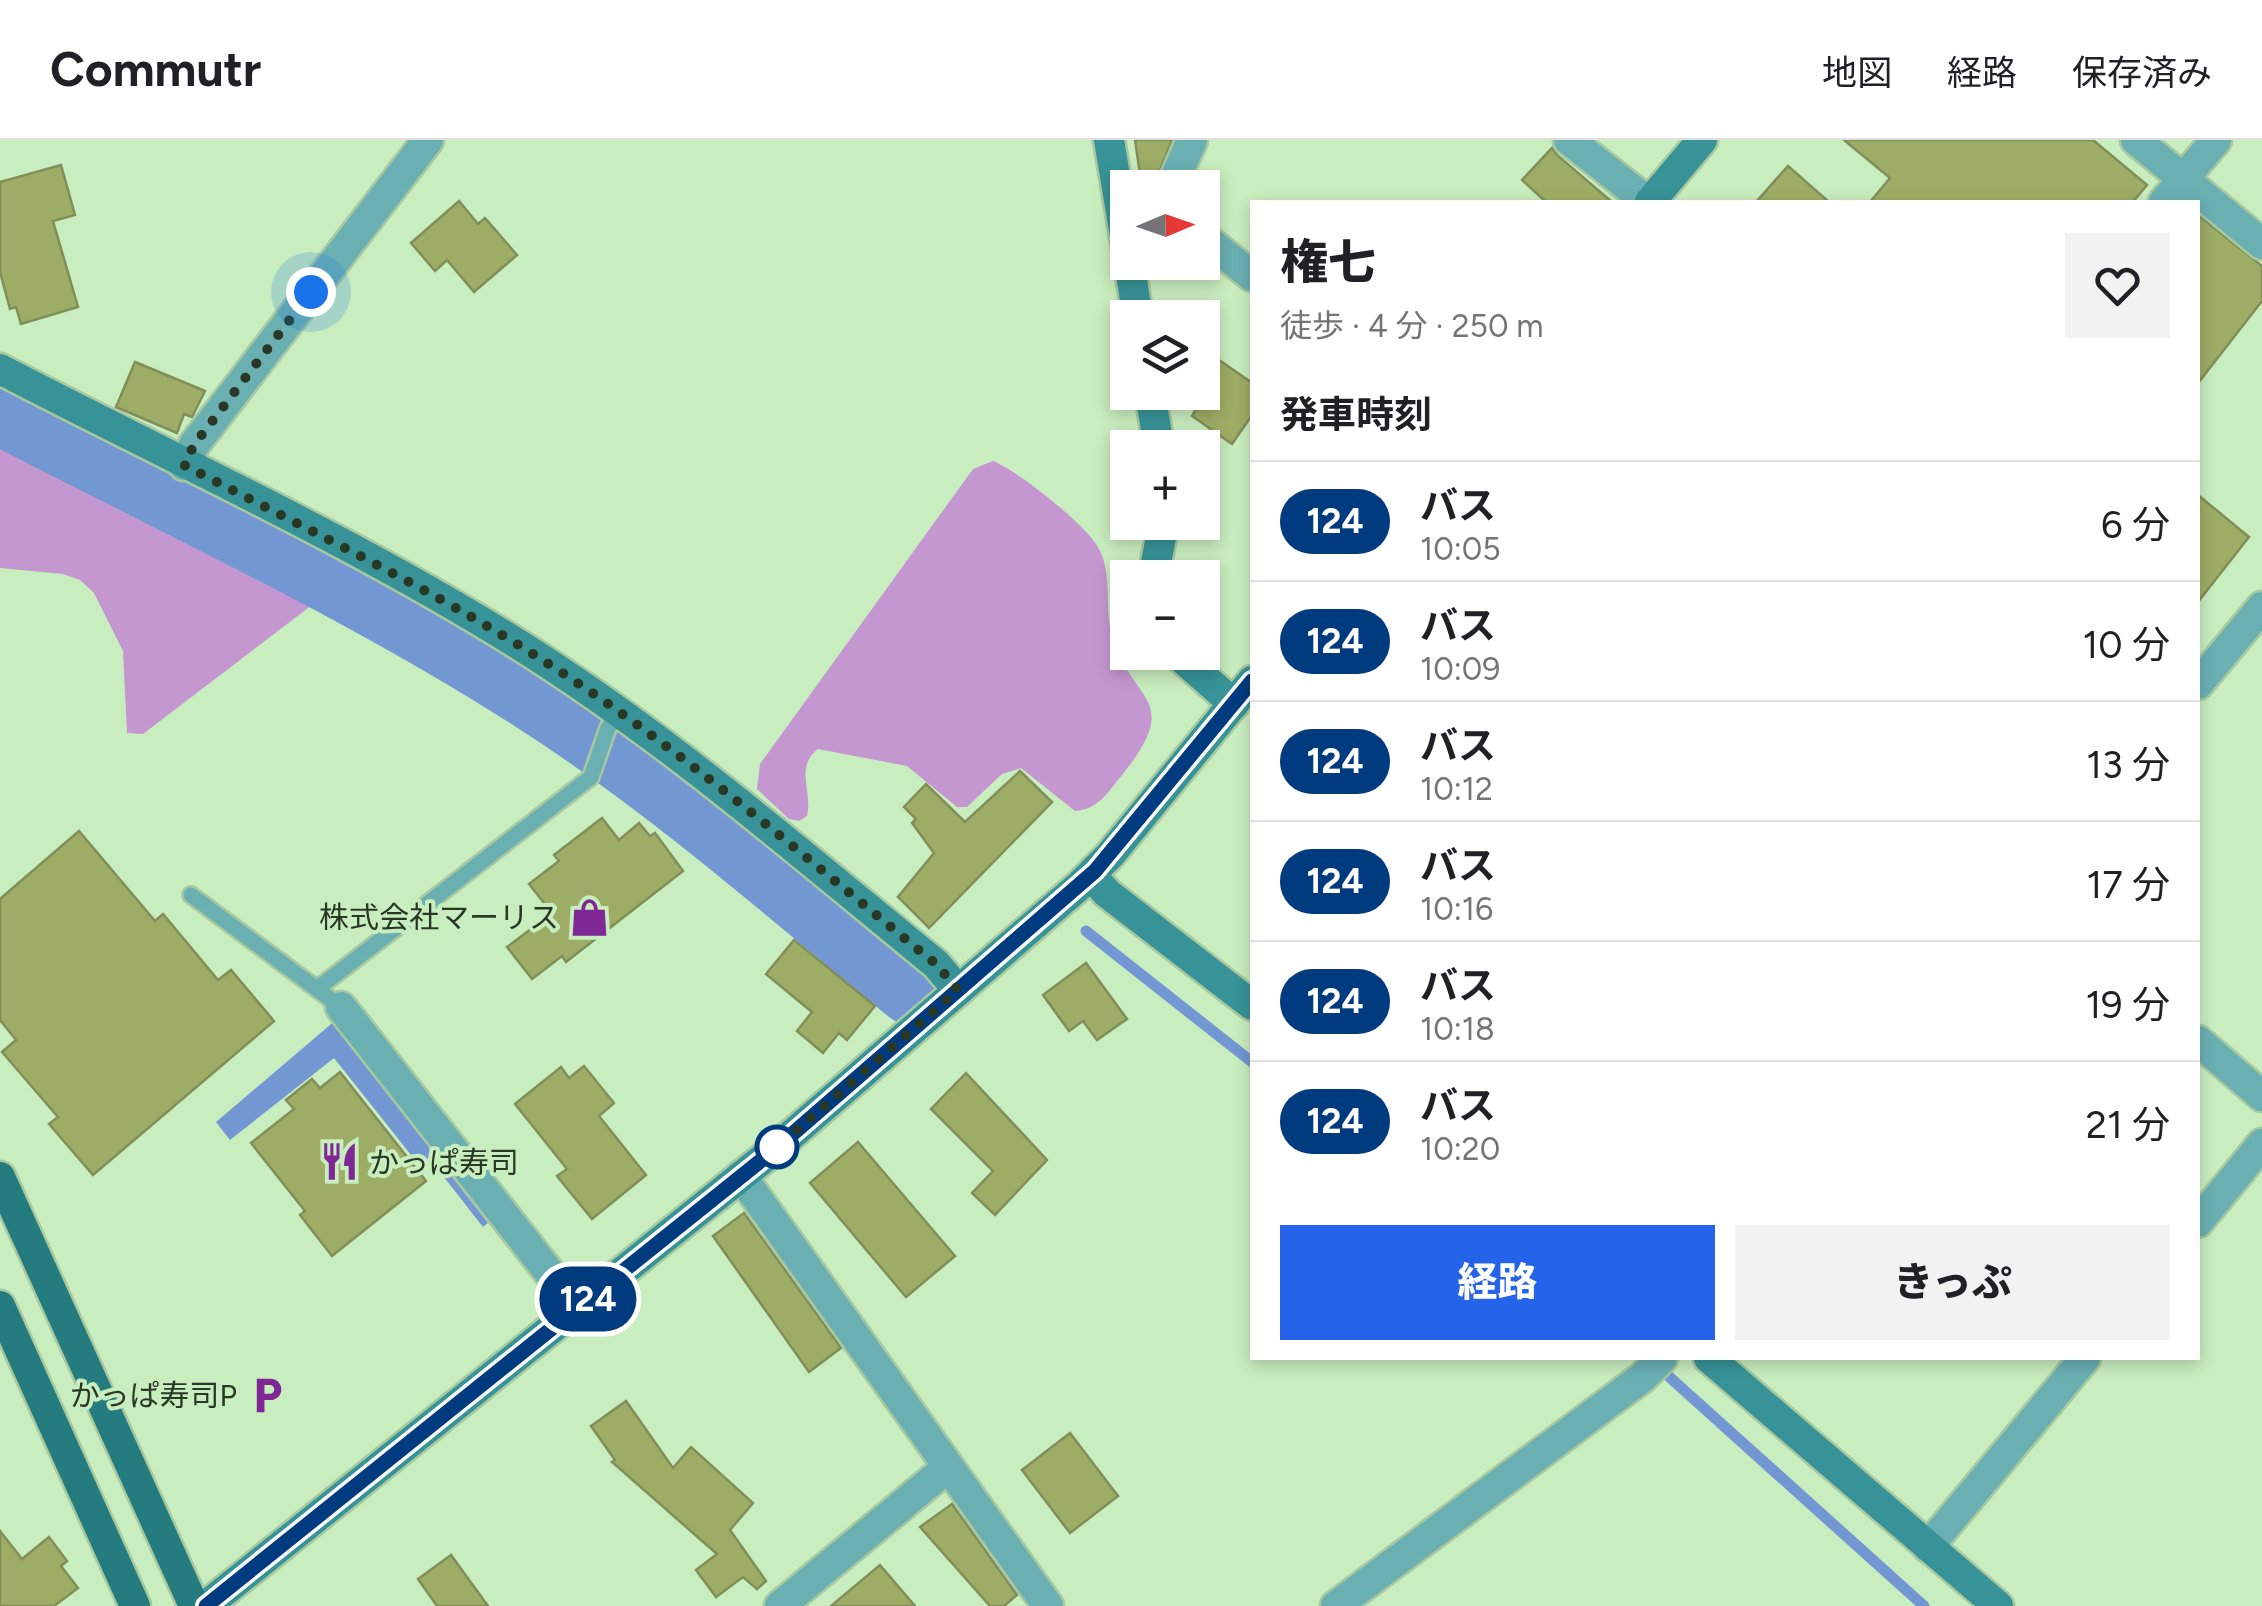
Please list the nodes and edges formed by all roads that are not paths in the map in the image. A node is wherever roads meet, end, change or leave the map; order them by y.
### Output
1 (428, 140) edge
2 (1109, 140) edge
3 (1192, 140) edge
4 (1570, 140) edge
5 (1702, 140) edge
6 (2136, 140) edge
7 (2216, 140) edge
8 (1116, 170) edge
9 (1178, 170) edge
10 (2184, 178) junction
11 (1646, 200) edge
12 (1651, 200) edge
13 (2166, 200) edge
14 (2262, 244) edge
15 (1220, 250) edge
16 (1250, 274) edge
17 (0, 370) edge
18 (184, 465) junction
19 (2262, 607) edge
20 (1206, 670) edge
21 (2200, 682) edge
22 (1243, 692) edge
23 (613, 720) junction
24 (1091, 875) junction
25 (191, 895) dead end
26 (958, 990) junction
27 (329, 998) junction
28 (1250, 1003) edge
29 (2200, 1044) edge
30 (2262, 1096) edge
31 (2262, 1144) edge
32 (742, 1176) junction
33 (0, 1177) edge
34 (2200, 1220) edge
35 (0, 1306) edge
36 (576, 1308) junction
37 (1712, 1360) edge
38 (2083, 1360) edge
39 (1653, 1367) edge
40 (947, 1468) junction
41 (1928, 1547) junction
42 (136, 1606) edge
43 (194, 1606) edge
44 (206, 1606) edge
45 (780, 1606) edge
46 (1047, 1606) edge
47 (1336, 1606) edge
48 (1998, 1606) edge

1 - 18 street
2 - 8 main road
3 - 9 street
4 - 11 street
5 - 12 main road
6 - 10 street
7 - 10 street
10 - 13 street
10 - 14 street
15 - 16 street
17 - 18 main road
18 - 23 main road
19 - 21 street
20 - 22 main road
22 - 24 main road
23 - 26 main road
23 - 27 lane
24 - 26 main road
24 - 28 main road
25 - 27 lane
26 - 32 main road
27 - 36 street
29 - 30 street
31 - 34 street
32 - 36 main road
32 - 40 street
33 - 43 main road
35 - 42 main road
36 - 44 main road
37 - 41 main road
38 - 41 street
39 - 47 street
40 - 45 street
40 - 46 street
41 - 48 main road

